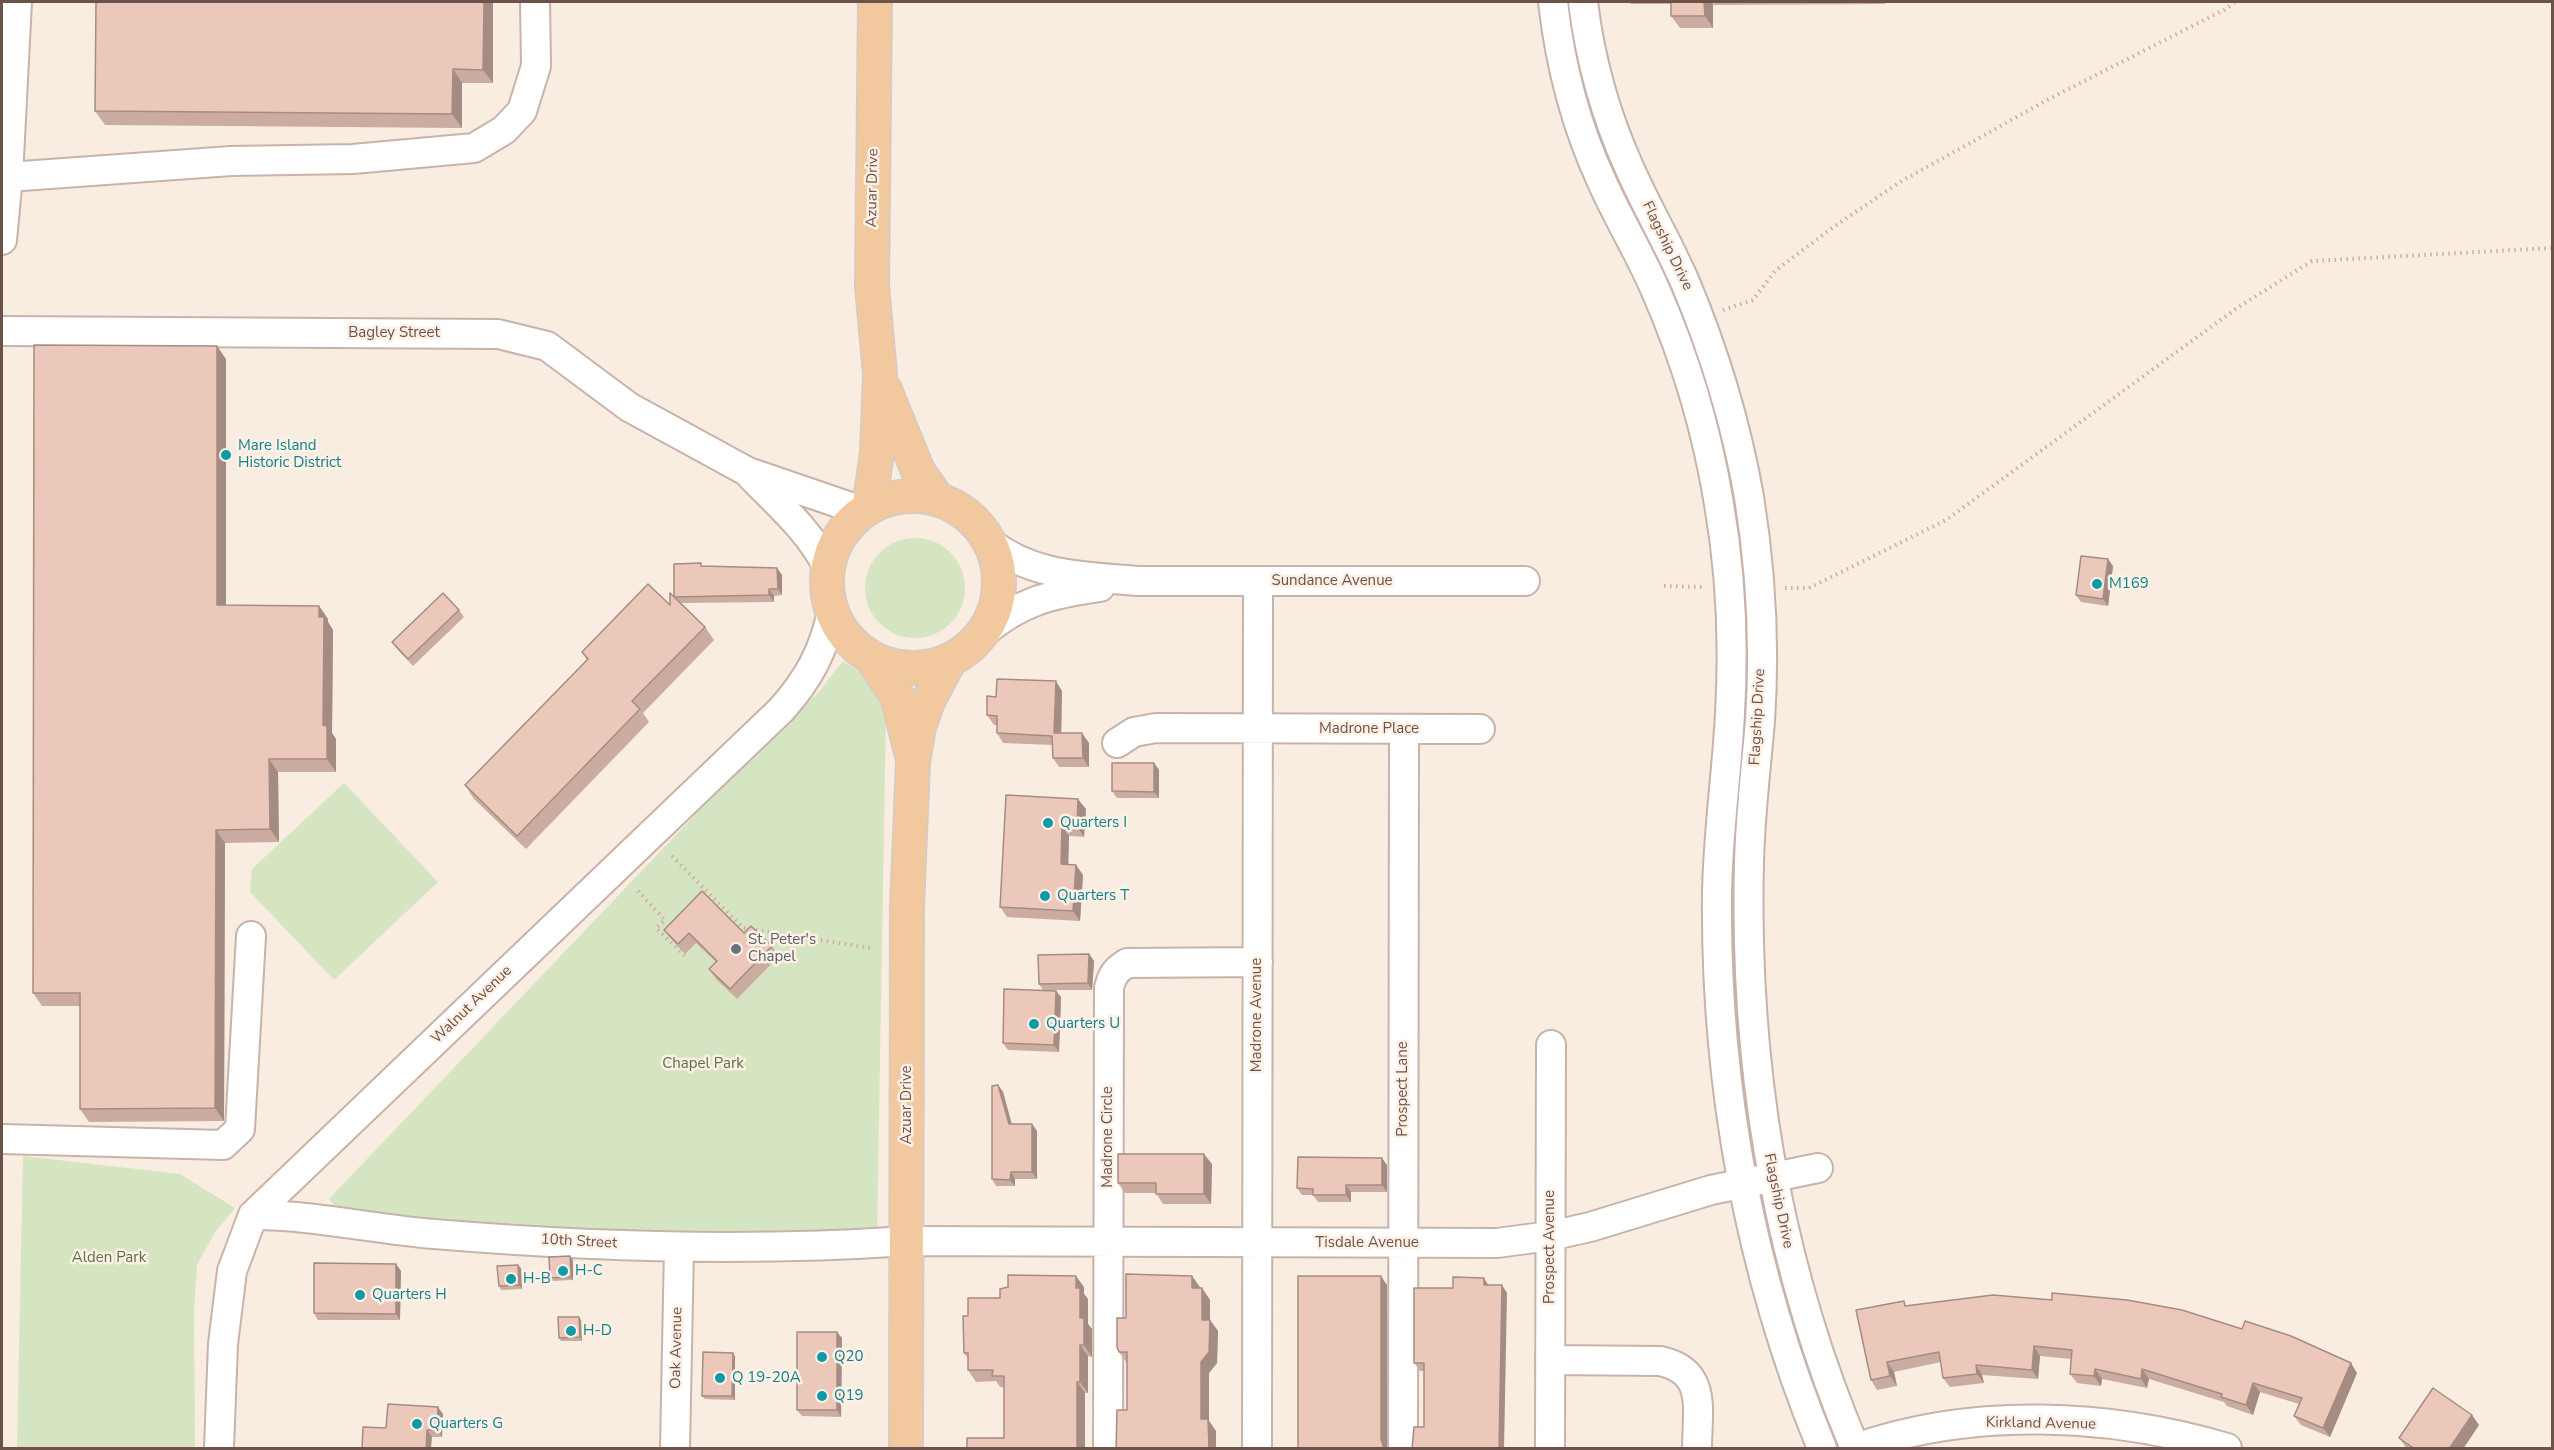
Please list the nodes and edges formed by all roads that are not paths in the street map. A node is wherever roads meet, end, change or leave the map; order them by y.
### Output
1 (17, 2) edge
2 (535, 2) edge
3 (875, 2) edge
4 (1553, 2) edge
5 (1584, 2) edge
6 (8, 177) junction
7 (2, 224) edge
8 (2, 331) edge
9 (880, 374) junction
10 (748, 472) junction
11 (938, 500) junction
12 (867, 510) junction
13 (989, 542) junction
14 (828, 568) junction
15 (1138, 581) junction
16 (1258, 581) junction
17 (1525, 581) dead end
18 (832, 611) junction
19 (982, 634) junction
20 (871, 657) junction
21 (950, 660) junction
22 (1258, 728) junction
23 (1404, 729) junction
24 (1480, 729) dead end
25 (1117, 743) dead end
26 (913, 762) junction
27 (251, 936) dead end
28 (1257, 962) junction
29 (1551, 1046) dead end
30 (2, 1139) edge
31 (1818, 1168) dead end
32 (1772, 1177) junction
33 (1741, 1183) junction
34 (253, 1215) junction
35 (1550, 1236) junction
36 (907, 1241) junction
37 (1108, 1242) junction
38 (1257, 1242) junction
39 (1403, 1243) junction
40 (679, 1248) junction
41 (1550, 1360) junction
42 (219, 1449) edge
43 (675, 1449) edge
44 (906, 1449) edge
45 (1108, 1449) edge
46 (1257, 1449) edge
47 (1403, 1449) edge
48 (1550, 1449) edge
49 (1697, 1449) edge
50 (1822, 1449) edge
51 (1856, 1449) edge
52 (2227, 1449) edge

1 - 6 street
2 - 6 street
3 - 9 main road, Azuar Drive
4 - 33 street, Flagship Drive
5 - 32 street, Flagship Drive
6 - 7 street
8 - 10 street, Bagley Street
9 - 11 main road, Azuar Drive
9 - 12 main road, Azuar Drive
10 - 12 street, Bagley Street
10 - 14 street, Bagley Street
11 - 12 main road
11 - 13 main road
12 - 14 main road
13 - 15 street, Sundance Avenue
13 - 19 main road
14 - 18 main road
15 - 16 street, Sundance Avenue
15 - 19 street, Sundance Avenue
16 - 17 street, Sundance Avenue
16 - 22 street, Madrone Avenue
18 - 20 main road
18 - 34 street, Walnut Avenue
19 - 21 main road
20 - 21 main road
20 - 26 main road, Azuar Drive
21 - 26 main road, Azuar Drive
22 - 23 street, Madrone Place
22 - 25 street, Madrone Place
22 - 28 street, Madrone Avenue
23 - 24 street, Madrone Place
23 - 39 street, Prospect Lane
26 - 36 main road, Azuar Drive
27 - 30 street
28 - 37 street, Madrone Circle
28 - 38 street, Madrone Avenue
29 - 35 street, Prospect Avenue
31 - 32 street, Tisdale Avenue
32 - 33 street, Tisdale Avenue
32 - 51 street, Flagship Drive
33 - 35 street, Tisdale Avenue
33 - 50 street, Flagship Drive
34 - 40 street, 10th Street
34 - 42 street, Walnut Avenue
35 - 39 street, Tisdale Avenue
35 - 41 street, Prospect Avenue
36 - 37 street, Tisdale Avenue
36 - 40 street, 10th Street
36 - 44 main road, Azuar Drive
37 - 38 street, Tisdale Avenue
37 - 45 street, Madrone Circle
38 - 39 street, Tisdale Avenue
38 - 46 street, Madrone Avenue
39 - 47 street, Prospect Lane
40 - 43 street, Oak Avenue
41 - 48 street, Prospect Avenue
41 - 49 street
51 - 52 street, Kirkland Avenue

